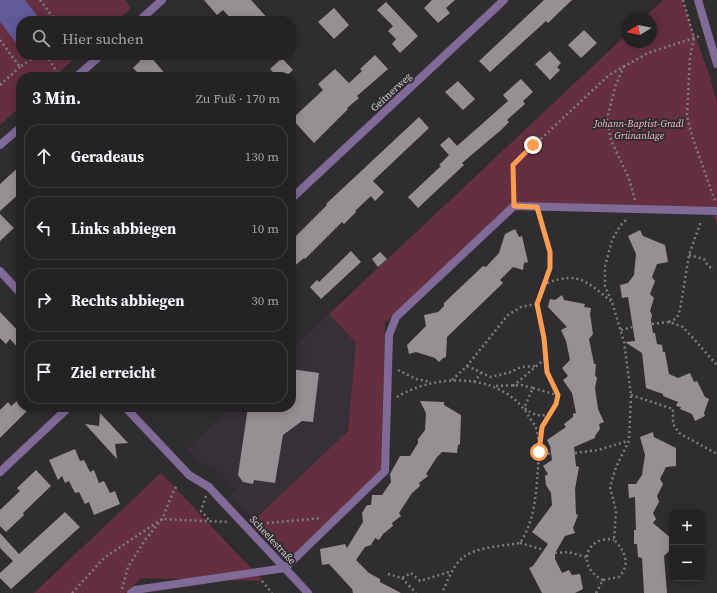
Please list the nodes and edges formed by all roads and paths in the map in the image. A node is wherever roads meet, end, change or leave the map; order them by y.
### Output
1 (40, 0) edge
2 (162, 0) edge
3 (504, 0) edge
4 (683, 0) edge
5 (698, 0) edge
6 (52, 16) edge
7 (144, 16) edge
8 (694, 38) junction
9 (0, 40) edge
10 (30, 60) edge
11 (49, 60) edge
12 (95, 60) edge
13 (717, 64) edge
14 (624, 66) junction
15 (20, 67) junction
16 (57, 72) edge
17 (82, 72) edge
18 (0, 85) edge
19 (16, 131) edge
20 (0, 145) edge
21 (296, 194) edge
22 (717, 205) edge
23 (514, 206) junction
24 (537, 207) junction
25 (637, 210) junction
26 (704, 211) junction
27 (717, 211) edge
28 (689, 254) junction
29 (714, 269) dead end
30 (0, 271) edge
31 (546, 283) junction
32 (16, 289) edge
33 (612, 302) junction
34 (537, 304) junction
35 (669, 322) junction
36 (652, 324) dead end
37 (633, 327) dead end
38 (621, 330) junction
39 (547, 357) junction
40 (388, 359) junction
41 (717, 365) edge
42 (468, 366) junction
43 (536, 366) junction
44 (481, 373) junction
45 (451, 380) junction
46 (432, 382) junction
47 (474, 382) junction
48 (494, 386) junction
49 (512, 386) junction
50 (533, 388) junction
51 (558, 395) junction
52 (631, 395) junction
53 (387, 403) junction
54 (524, 408) junction
55 (64, 412) edge
56 (130, 412) edge
57 (550, 414) junction
58 (629, 441) junction
59 (539, 452) junction
60 (575, 452) dead end
61 (551, 454) dead end
62 (717, 454) edge
63 (0, 472) edge
64 (177, 486) dead end
65 (200, 511) dead end
66 (337, 516) junction
67 (162, 519) junction
68 (242, 522) junction
69 (614, 540) junction
70 (520, 543) junction
71 (544, 550) dead end
72 (555, 553) dead end
73 (586, 557) junction
74 (285, 568) junction
75 (453, 570) junction
76 (255, 574) junction
77 (388, 574) dead end
78 (402, 578) junction
79 (602, 580) junction
80 (72, 593) edge
81 (121, 593) edge
82 (131, 593) edge
83 (272, 593) edge
84 (308, 593) edge
85 (416, 593) edge
86 (442, 593) edge
87 (596, 593) edge

1 - 6 path
2 - 7 street
3 - 21 street, Geitnerweg
4 - 8 path
5 - 13 street
8 - 14 path
8 - 22 path
9 - 15 path
10 - 15 path
11 - 16 path
12 - 17 street
14 - 23 path
14 - 25 path
15 - 18 path
19 - 20 street
23 - 24 street
23 - 40 street
24 - 25 street
24 - 31 path
25 - 26 street
25 - 33 path
26 - 27 street
26 - 28 path
28 - 29 path
28 - 35 path
30 - 32 street
31 - 33 path
31 - 34 path
33 - 38 path
34 - 39 path
34 - 42 path
35 - 36 path
35 - 41 path
37 - 38 path
38 - 52 path
39 - 43 path
39 - 51 path
40 - 46 path
40 - 53 street
42 - 44 path
42 - 45 path
43 - 44 path
43 - 49 path
44 - 47 path
45 - 46 path
45 - 47 path
46 - 53 path
47 - 48 path
48 - 49 path
48 - 54 path
49 - 50 path
50 - 51 path
50 - 54 path
51 - 57 path
52 - 58 path
52 - 62 path
53 - 66 street
54 - 57 path
54 - 59 path
55 - 63 street
56 - 68 street, Scheelestraße
57 - 59 path
58 - 60 path
58 - 69 path
59 - 61 path
59 - 70 path
64 - 67 path
65 - 67 path
66 - 68 path
66 - 74 street
67 - 80 path
67 - 81 path
68 - 74 street, Scheelestraße
69 - 73 path
69 - 79 path
70 - 71 path
70 - 75 path
72 - 73 path
73 - 79 path
74 - 76 street
74 - 84 street, Scheelestraße
75 - 78 path
75 - 86 path
76 - 82 street
76 - 83 path
77 - 78 path
78 - 85 path
79 - 87 path

